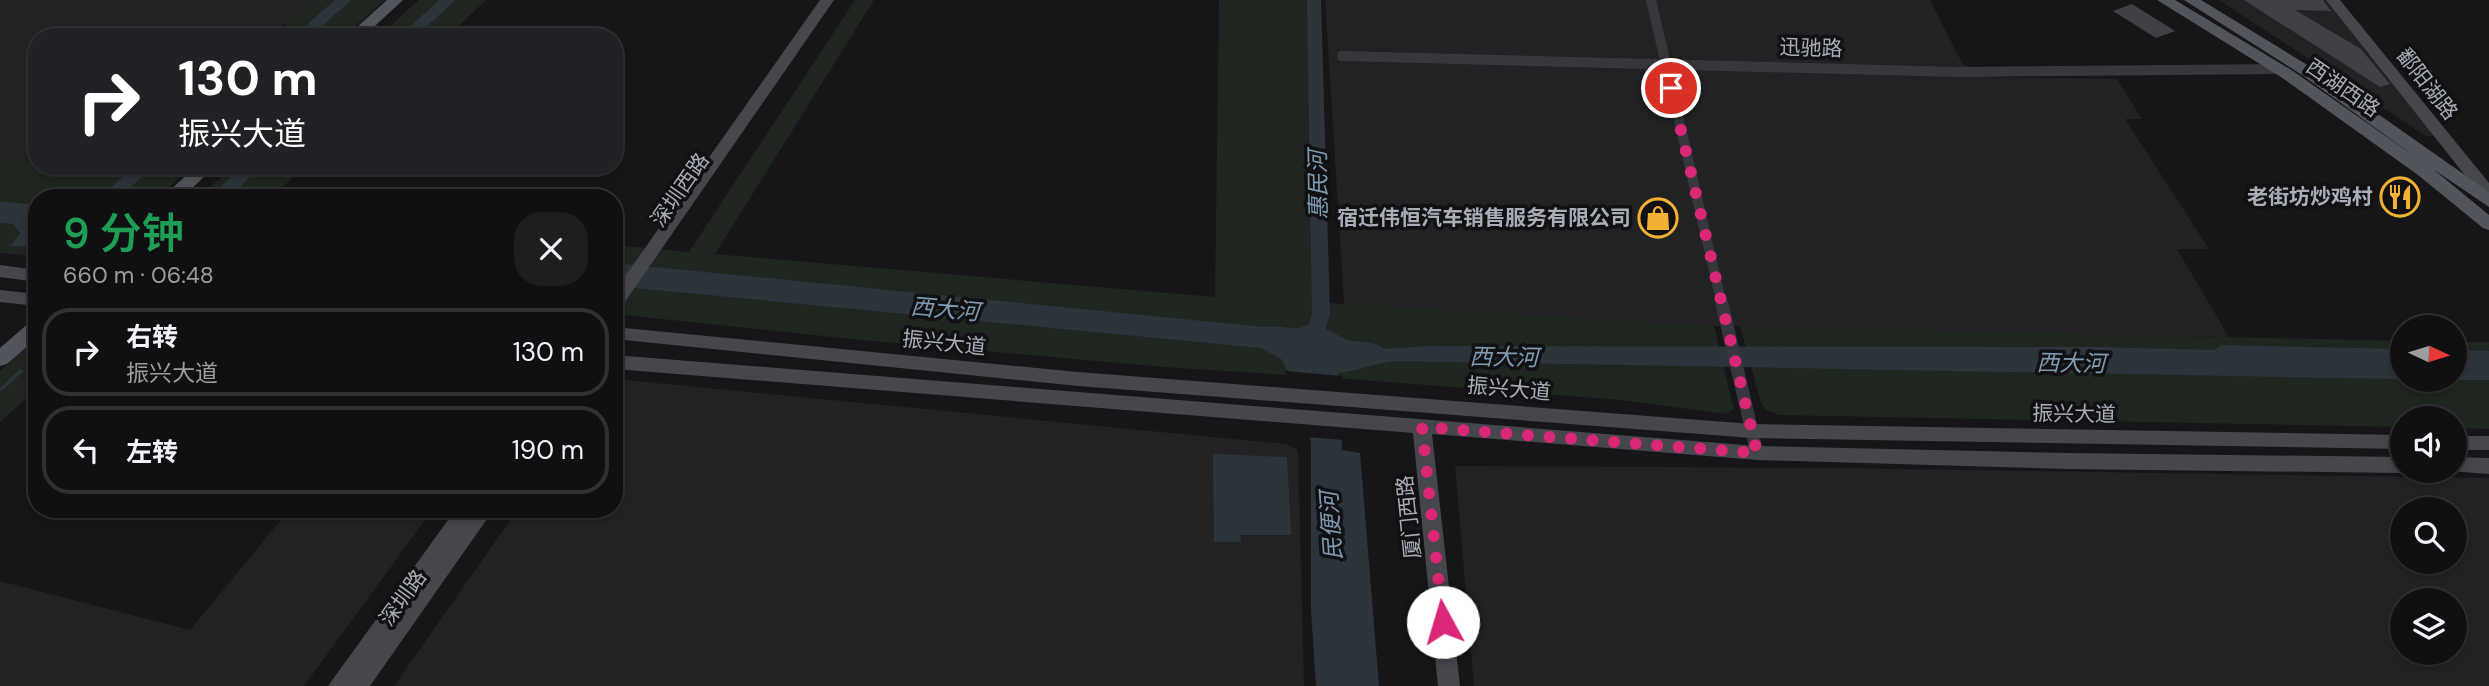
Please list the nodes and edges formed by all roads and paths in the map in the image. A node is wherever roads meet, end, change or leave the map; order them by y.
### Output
1 (396, 0) edge
2 (410, 0) edge
3 (827, 0) edge
4 (837, 0) edge
5 (1651, 0) edge
6 (2164, 0) edge
7 (2191, 0) edge
8 (2333, 0) edge
9 (364, 28) edge
10 (379, 28) edge
11 (1342, 56) dead end
12 (1665, 63) junction
13 (2279, 69) junction
14 (197, 175) edge
15 (212, 175) edge
16 (181, 189) edge
17 (197, 189) edge
18 (2489, 194) edge
19 (2489, 201) edge
20 (2489, 224) edge
21 (658, 251) junction
22 (0, 271) edge
23 (28, 274) edge
24 (0, 296) edge
25 (28, 299) edge
26 (623, 303) edge
27 (28, 320) edge
28 (28, 335) edge
29 (623, 335) edge
30 (0, 345) edge
31 (0, 359) edge
32 (623, 363) edge
33 (1422, 427) junction
34 (1752, 431) junction
35 (2390, 442) edge
36 (2467, 443) edge
37 (2489, 443) edge
38 (1757, 453) junction
39 (2390, 465) edge
40 (2467, 466) edge
41 (2489, 466) edge
42 (460, 518) edge
43 (479, 518) edge
44 (339, 686) edge
45 (358, 686) edge
46 (1449, 686) edge

1 - 9 main road
2 - 10 main road
3 - 21 main road, 深圳西路
4 - 21 main road, 深圳西路
5 - 12 street
6 - 13 main road, 西湖西路
7 - 19 main road, 西湖西路
8 - 18 main road, 鄱阳湖路
11 - 12 street, 迅驰路
12 - 13 street, 迅驰路
12 - 34 street
13 - 20 main road, 西湖西路
14 - 16 main road
15 - 17 main road
21 - 26 main road
22 - 23 main road
24 - 25 main road
27 - 30 main road
28 - 31 main road
29 - 34 main road, 振兴大道
32 - 33 main road
33 - 38 main road
33 - 46 main road, 厦门西路
34 - 35 main road, 振兴大道
34 - 38 street
36 - 37 main road
38 - 39 main road
40 - 41 main road
42 - 44 main road, 深圳路
43 - 45 main road, 深圳路

